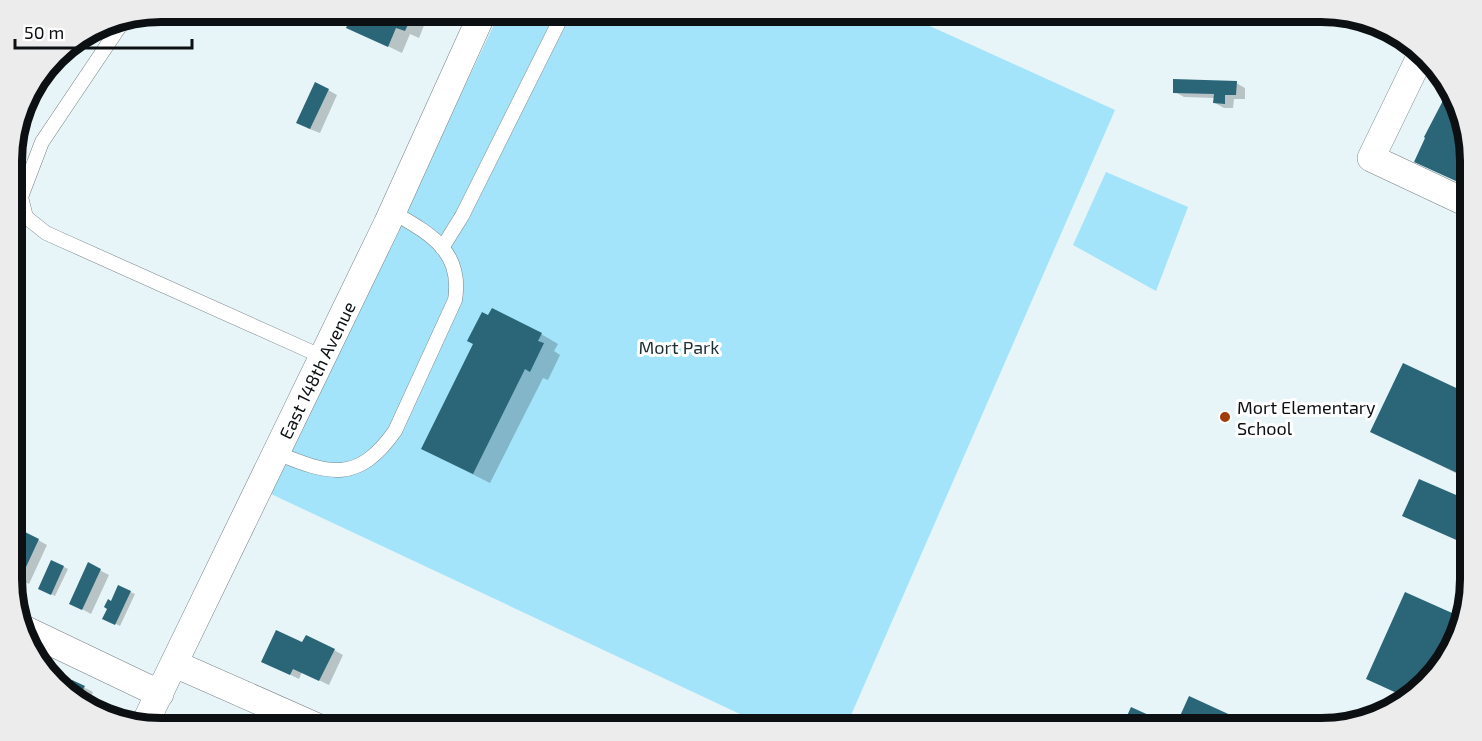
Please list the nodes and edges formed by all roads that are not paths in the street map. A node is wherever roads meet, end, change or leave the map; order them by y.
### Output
1 (478, 22) edge
2 (559, 22) edge
3 (117, 30) edge
4 (1417, 62) edge
5 (23, 192) edge
6 (1460, 200) edge
7 (23, 205) edge
8 (393, 212) junction
9 (442, 248) junction
10 (323, 357) junction
11 (277, 453) junction
12 (33, 633) edge
13 (175, 664) junction
14 (160, 694) junction
15 (148, 717) edge
16 (297, 718) edge

1 - 8 street, East 148th Avenue
2 - 9 lane
3 - 5 lane
4 - 6 street
7 - 10 lane
8 - 9 lane
8 - 10 street, East 148th Avenue
9 - 11 lane
10 - 11 street, East 148th Avenue
11 - 13 street, East 148th Avenue
12 - 14 street
13 - 14 street, East 148th Avenue
13 - 16 street
14 - 15 street, East 148th Avenue

